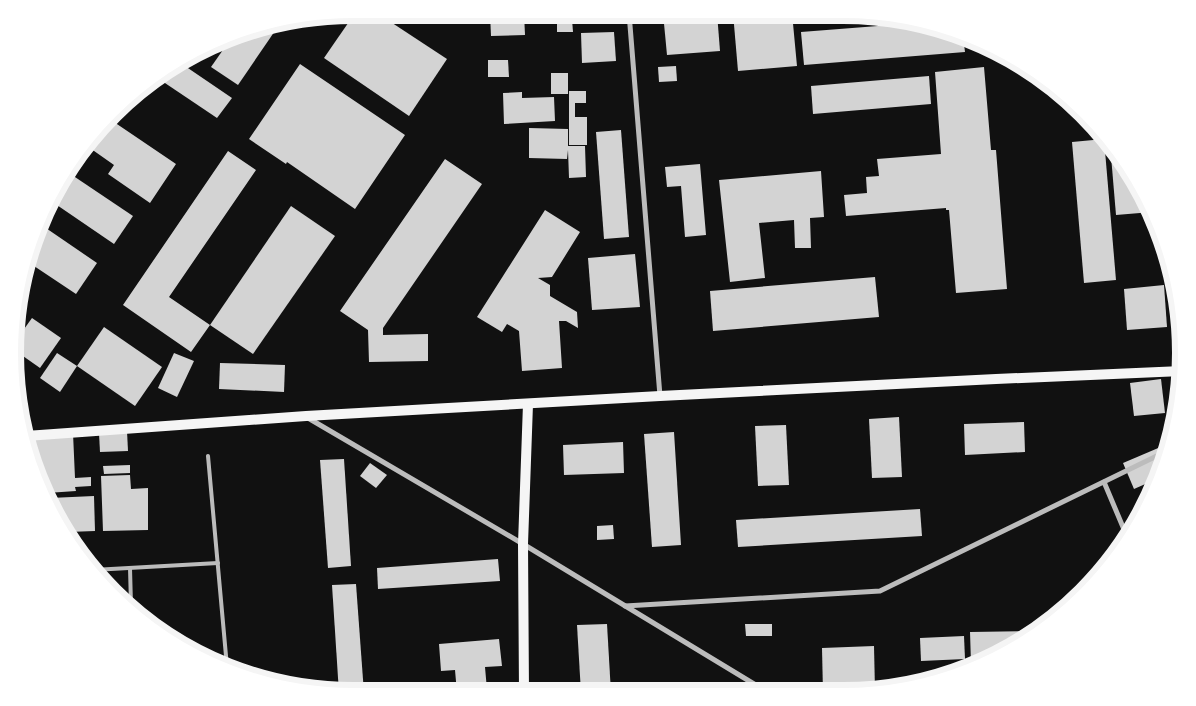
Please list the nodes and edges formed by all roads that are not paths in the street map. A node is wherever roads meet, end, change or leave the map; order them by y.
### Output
1 (630, 21) edge
2 (1174, 371) edge
3 (660, 396) junction
4 (528, 404) junction
5 (306, 416) junction
6 (32, 436) edge
7 (1158, 455) edge
8 (208, 456) dead end
9 (1104, 482) junction
10 (1124, 529) edge
11 (523, 544) junction
12 (218, 563) junction
13 (130, 568) junction
14 (102, 570) edge
15 (131, 599) edge
16 (625, 606) junction
17 (226, 659) edge
18 (524, 685) edge
19 (757, 685) edge

1 - 3 street
2 - 3 main road
3 - 4 main road
4 - 5 main road
4 - 11 main road
5 - 6 main road
5 - 11 street
7 - 9 street
8 - 12 lane
9 - 10 street
9 - 16 street
11 - 16 street
11 - 18 main road
12 - 13 lane
12 - 17 lane
13 - 14 lane
13 - 15 lane
16 - 19 street

